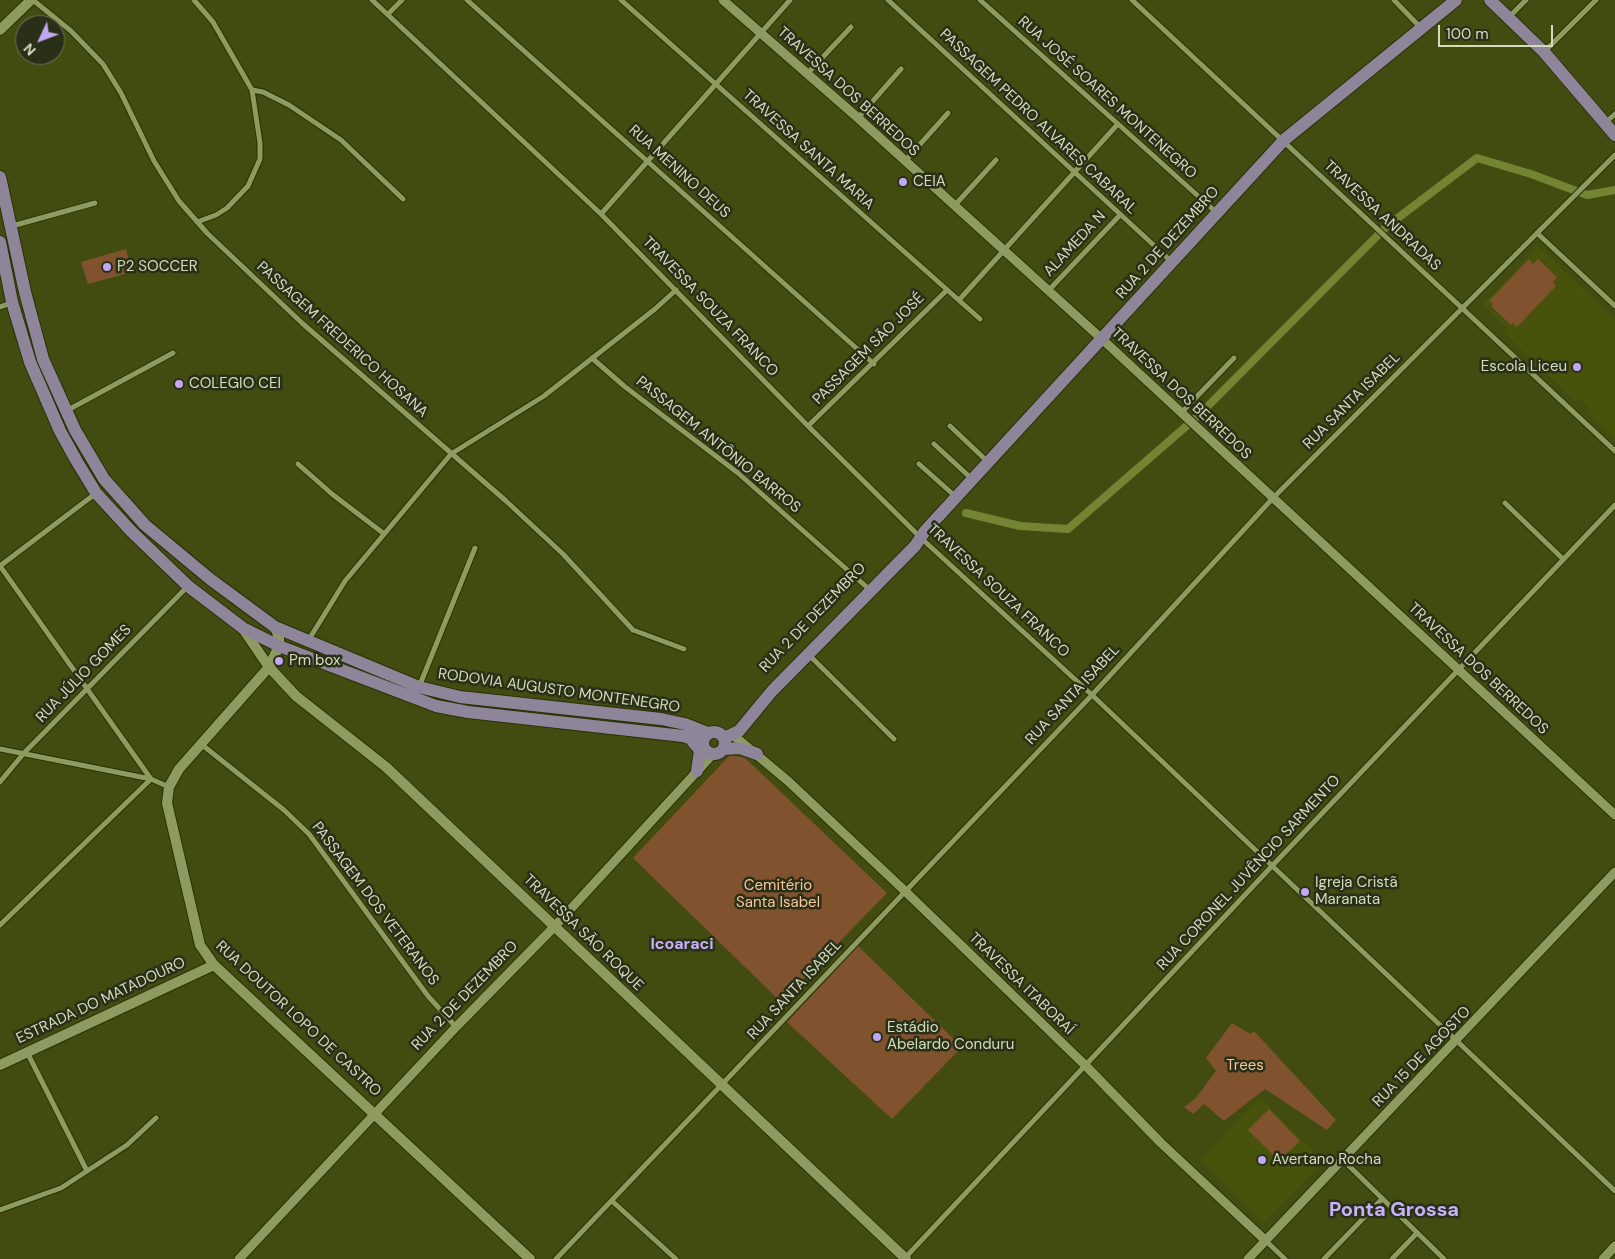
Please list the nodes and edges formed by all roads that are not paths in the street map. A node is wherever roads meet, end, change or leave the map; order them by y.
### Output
1 (32, 0) edge
2 (194, 0) edge
3 (372, 0) edge
4 (402, 0) edge
5 (467, 0) edge
6 (621, 0) edge
7 (723, 0) edge
8 (790, 0) edge
9 (888, 0) edge
10 (980, 0) edge
11 (1132, 0) edge
12 (1394, 0) edge
13 (1456, 0) edge
14 (1490, 0) edge
15 (1526, 0) edge
16 (1596, 0) edge
17 (388, 14) junction
18 (1509, 18) junction
19 (850, 27) dead end
20 (0, 30) edge
21 (1422, 30) junction
22 (760, 33) junction
23 (1544, 52) junction
24 (901, 69) dead end
25 (806, 74) junction
26 (715, 84) junction
27 (252, 90) junction
28 (948, 113) dead end
29 (1615, 114) edge
30 (858, 118) junction
31 (1605, 123) junction
32 (1117, 125) junction
33 (1615, 135) edge
34 (1284, 140) junction
35 (1615, 155) edge
36 (905, 160) junction
37 (996, 160) dead end
38 (648, 161) junction
39 (1076, 172) junction
40 (0, 177) edge
41 (403, 199) dead end
42 (95, 204) dead end
43 (955, 205) junction
44 (601, 214) junction
45 (1120, 214) junction
46 (1217, 214) junction
47 (198, 222) junction
48 (12, 226) junction
49 (1537, 233) junction
50 (0, 242) edge
51 (1004, 250) junction
52 (1172, 263) junction
53 (676, 290) junction
54 (947, 290) junction
55 (1048, 291) junction
56 (958, 300) junction
57 (12, 302) junction
58 (1615, 306) edge
59 (0, 307) edge
60 (1463, 309) junction
61 (980, 319) dead end
62 (1103, 340) junction
63 (173, 353) dead end
64 (592, 358) junction
65 (1234, 358) dead end
66 (43, 359) junction
67 (30, 362) junction
68 (874, 364) junction
69 (66, 411) junction
70 (1181, 413) junction
71 (808, 426) junction
72 (950, 426) dead end
73 (934, 444) dead end
74 (1615, 451) edge
75 (451, 454) junction
76 (988, 462) junction
77 (298, 464) dead end
78 (919, 464) dead end
79 (972, 480) junction
80 (96, 493) junction
81 (956, 498) junction
82 (1273, 498) junction
83 (1505, 504) dead end
84 (1615, 505) edge
85 (132, 510) junction
86 (121, 520) junction
87 (383, 533) junction
88 (921, 534) junction
89 (474, 548) dead end
90 (1563, 560) junction
91 (0, 566) edge
92 (202, 573) junction
93 (188, 586) junction
94 (869, 589) junction
95 (275, 627) junction
96 (243, 628) junction
97 (307, 642) junction
98 (279, 646) junction
99 (684, 649) dead end
100 (806, 652) junction
101 (269, 667) junction
102 (1458, 669) junction
103 (419, 687) junction
104 (85, 690) junction
105 (1092, 695) junction
106 (683, 736) junction
107 (705, 738) junction
108 (894, 739) dead end
109 (200, 744) junction
110 (723, 744) junction
111 (0, 749) edge
112 (24, 753) junction
113 (758, 754) junction
114 (697, 770) junction
115 (151, 778) junction
116 (0, 782) edge
117 (169, 787) junction
118 (1615, 815) edge
119 (1272, 866) junction
120 (1615, 872) edge
121 (905, 891) junction
122 (0, 924) edge
123 (555, 926) junction
124 (214, 965) junction
125 (456, 1027) junction
126 (1456, 1042) junction
127 (27, 1052) junction
128 (0, 1065) edge
129 (1086, 1066) junction
130 (722, 1086) junction
131 (376, 1114) junction
132 (156, 1118) dead end
133 (1343, 1160) junction
134 (87, 1171) junction
135 (1615, 1191) edge
136 (1382, 1199) junction
137 (612, 1201) junction
138 (0, 1210) edge
139 (1417, 1233) junction
140 (1265, 1240) junction
141 (1615, 1246) edge
142 (240, 1259) edge
143 (530, 1259) edge
144 (556, 1259) edge
145 (676, 1259) edge
146 (905, 1259) edge
147 (1248, 1259) edge
148 (1285, 1259) edge
149 (1324, 1259) edge
150 (1392, 1259) edge
151 (1444, 1259) edge
152 (1603, 1259) edge

1 - 20 main road
1 - 47 street, PASSAGEM FREDERICO HOSANA
2 - 27 street
3 - 17 street, TRAVESSA SOUZA FRANCO
4 - 17 street
5 - 38 street, RUA MENINO DEUS
6 - 26 street, TRAVESSA SANTA MARIA
7 - 22 street, TRAVESSA DOS BERREDOS
8 - 22 street
9 - 39 street, PASSAGEM PEDRO ALVARES CABARAL
10 - 32 street, RUA JOSÉ SOARES MONTENEGRO
11 - 34 street, TRAVESSA ANDRADAS
12 - 21 street
13 - 21 main road, RUA 2 DE DEZEMBRO
14 - 18 main road
15 - 18 street
16 - 23 street
17 - 44 street, TRAVESSA SOUZA FRANCO
18 - 23 main road
19 - 25 street
21 - 34 main road, RUA 2 DE DEZEMBRO
22 - 25 street, TRAVESSA DOS BERREDOS
22 - 26 street
23 - 31 main road
24 - 30 street
25 - 30 street, TRAVESSA DOS BERREDOS
26 - 38 street
26 - 54 street, TRAVESSA SANTA MARIA
27 - 41 street
27 - 47 street
28 - 36 street
29 - 31 street
30 - 36 street, TRAVESSA DOS BERREDOS
31 - 33 main road
32 - 39 street
32 - 46 street, RUA JOSÉ SOARES MONTENEGRO
34 - 46 main road, RUA 2 DE DEZEMBRO
34 - 60 street, TRAVESSA ANDRADAS
35 - 49 street, RUA SANTA ISABEL
36 - 43 street, TRAVESSA DOS BERREDOS
37 - 43 street
38 - 44 street
38 - 68 street, RUA MENINO DEUS
39 - 45 street, PASSAGEM PEDRO ALVARES CABARAL
39 - 51 street
40 - 48 main road, RODOVIA AUGUSTO MONTENEGRO
42 - 48 street
43 - 51 street, TRAVESSA DOS BERREDOS
44 - 53 street, TRAVESSA SOUZA FRANCO
45 - 52 street, PASSAGEM PEDRO ALVARES CABARAL
45 - 55 street, ALAMEDA N
46 - 52 main road, RUA 2 DE DEZEMBRO
47 - 75 street, PASSAGEM FREDERICO HOSANA
48 - 66 main road, RODOVIA AUGUSTO MONTENEGRO
49 - 58 street
49 - 60 street, RUA SANTA ISABEL
50 - 57 main road, RODOVIA AUGUSTO MONTENEGRO
51 - 55 street, TRAVESSA DOS BERREDOS
51 - 56 street
52 - 62 main road, RUA 2 DE DEZEMBRO
53 - 64 street
53 - 71 street, TRAVESSA SOUZA FRANCO
54 - 56 street, TRAVESSA SANTA MARIA
54 - 68 street, PASSAGEM SÃO JOSÉ
55 - 62 street, TRAVESSA DOS BERREDOS
56 - 61 street, TRAVESSA SANTA MARIA
57 - 59 street
57 - 67 main road, RODOVIA AUGUSTO MONTENEGRO
60 - 74 street, TRAVESSA ANDRADAS
60 - 82 street, RUA SANTA ISABEL
62 - 70 street, TRAVESSA DOS BERREDOS
62 - 76 main road, RUA 2 DE DEZEMBRO
63 - 69 street
64 - 75 street
64 - 94 street, PASSAGEM ANTÔNIO BARROS
65 - 70 street
66 - 67 main road
66 - 69 main road, RODOVIA AUGUSTO MONTENEGRO
67 - 80 main road, RODOVIA AUGUSTO MONTENEGRO
68 - 71 street, PASSAGEM SÃO JOSÉ
69 - 85 main road, RODOVIA AUGUSTO MONTENEGRO
70 - 82 street, TRAVESSA DOS BERREDOS
71 - 88 street, TRAVESSA SOUZA FRANCO
72 - 76 street
73 - 79 street
75 - 87 street
75 - 99 street, PASSAGEM FREDERICO HOSANA
76 - 79 main road, RUA 2 DE DEZEMBRO
77 - 87 street
78 - 81 street
79 - 81 main road, RUA 2 DE DEZEMBRO
80 - 86 main road, RODOVIA AUGUSTO MONTENEGRO
80 - 91 street
81 - 88 main road, RUA 2 DE DEZEMBRO
82 - 102 street, TRAVESSA DOS BERREDOS
82 - 105 street, RUA SANTA ISABEL
83 - 90 street
84 - 90 street, RUA CORONEL JUVÊNCIO SARMENTO
85 - 86 main road
85 - 92 main road, RODOVIA AUGUSTO MONTENEGRO
86 - 93 main road, RODOVIA AUGUSTO MONTENEGRO
87 - 97 street
88 - 94 main road, RUA 2 DE DEZEMBRO
88 - 105 street, TRAVESSA SOUZA FRANCO
89 - 103 street
90 - 102 street, RUA CORONEL JUVÊNCIO SARMENTO
91 - 104 street
92 - 93 main road
92 - 95 main road, RODOVIA AUGUSTO MONTENEGRO
93 - 96 main road, RODOVIA AUGUSTO MONTENEGRO
93 - 104 street, RUA JÚLIO GOMES
94 - 100 main road, RUA 2 DE DEZEMBRO
95 - 97 main road, RODOVIA AUGUSTO MONTENEGRO
95 - 98 main road
96 - 98 main road, RODOVIA AUGUSTO MONTENEGRO
96 - 101 main road, TRAVESSA SÃO ROQUE
97 - 103 main road, RODOVIA AUGUSTO MONTENEGRO
98 - 101 main road
98 - 106 main road, RODOVIA AUGUSTO MONTENEGRO
100 - 108 street
100 - 110 main road, RUA 2 DE DEZEMBRO
101 - 109 main road
101 - 123 main road, TRAVESSA SÃO ROQUE
102 - 118 street, TRAVESSA DOS BERREDOS
102 - 119 street, RUA CORONEL JUVÊNCIO SARMENTO
103 - 107 main road, RODOVIA AUGUSTO MONTENEGRO
104 - 112 street, RUA JÚLIO GOMES
104 - 115 street
105 - 119 street, TRAVESSA SOUZA FRANCO
105 - 121 street, RUA SANTA ISABEL
106 - 107 main road, RODOVIA AUGUSTO MONTENEGRO
106 - 114 main road
107 - 110 main road
107 - 110 main road
109 - 117 main road
109 - 125 street, PASSAGEM DOS VETERANOS
110 - 113 street, TRAVESSA ITABORAÍ
110 - 113 main road
110 - 114 street, RUA 2 DE DEZEMBRO
111 - 112 street
112 - 115 street
112 - 116 street, RUA JÚLIO GOMES
113 - 121 street, TRAVESSA ITABORAÍ
114 - 123 street, RUA 2 DE DEZEMBRO
115 - 117 street
115 - 122 street
117 - 124 main road, RUA DOUTOR LOPO DE CASTRO
119 - 126 street, TRAVESSA SOUZA FRANCO
119 - 129 street, RUA CORONEL JUVÊNCIO SARMENTO
120 - 126 street, RUA 15 DE AGOSTO
121 - 129 street, TRAVESSA ITABORAÍ
121 - 130 street, RUA SANTA ISABEL
123 - 125 street, RUA 2 DE DEZEMBRO
123 - 130 main road, TRAVESSA SÃO ROQUE
124 - 127 main road, ESTRADA DO MATADOURO
124 - 131 main road, RUA DOUTOR LOPO DE CASTRO
125 - 131 street, RUA 2 DE DEZEMBRO
126 - 133 street, RUA 15 DE AGOSTO
126 - 135 street, TRAVESSA SOUZA FRANCO
127 - 128 main road, ESTRADA DO MATADOURO
127 - 134 street
129 - 140 street, TRAVESSA ITABORAÍ
129 - 146 street, RUA CORONEL JUVÊNCIO SARMENTO
130 - 137 street, RUA SANTA ISABEL
130 - 146 main road, TRAVESSA SÃO ROQUE
131 - 142 street, RUA 2 DE DEZEMBRO
131 - 143 main road, RUA DOUTOR LOPO DE CASTRO
132 - 134 street
133 - 136 street
133 - 140 street, RUA 15 DE AGOSTO
134 - 138 street
136 - 139 street
136 - 149 street
137 - 144 street, RUA SANTA ISABEL
137 - 145 street
139 - 150 street
139 - 151 street
140 - 147 street, RUA 15 DE AGOSTO
140 - 148 street, TRAVESSA ITABORAÍ
141 - 152 street

